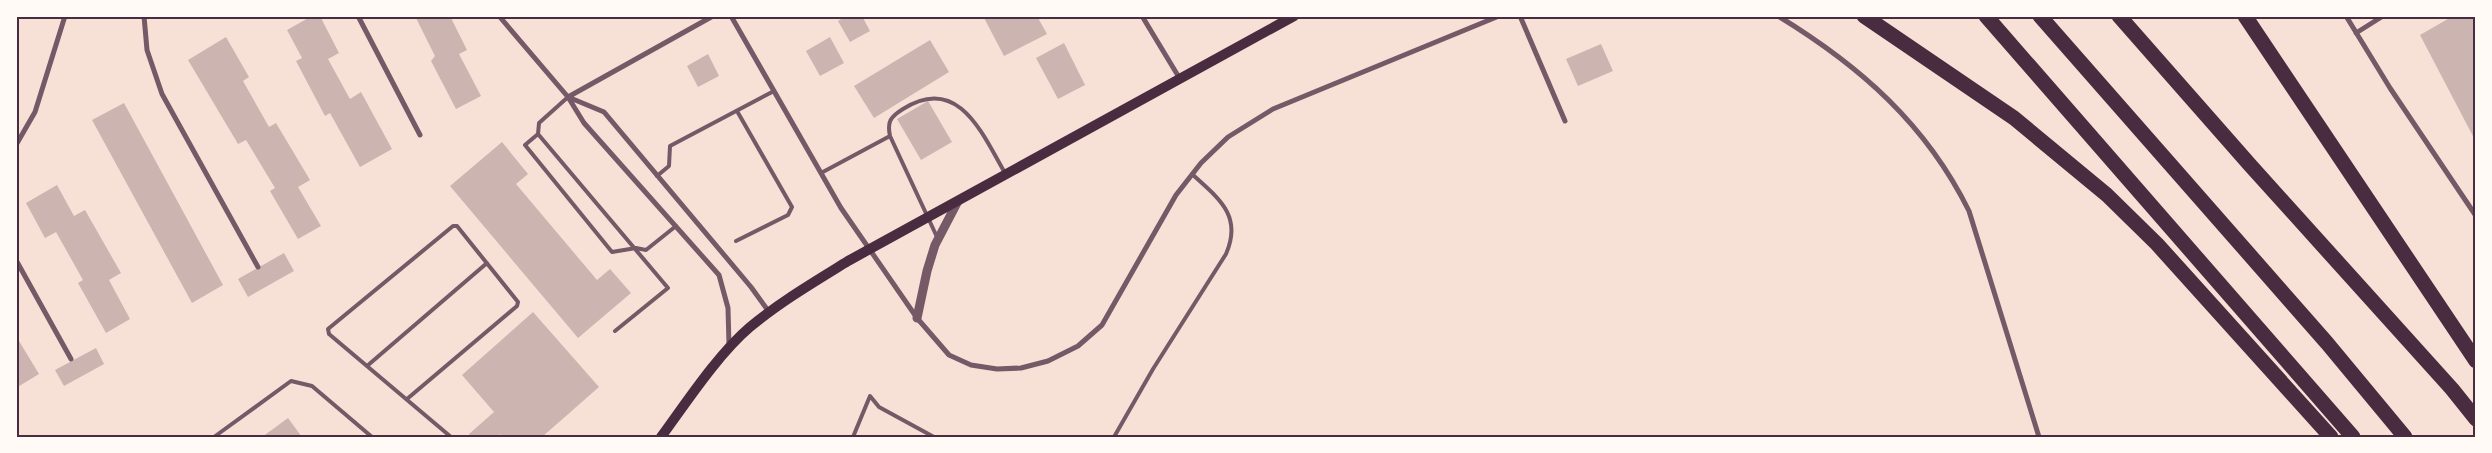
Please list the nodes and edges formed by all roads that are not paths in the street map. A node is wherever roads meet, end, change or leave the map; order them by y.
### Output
1 (64, 16) edge
2 (144, 16) edge
3 (358, 16) edge
4 (499, 16) edge
5 (713, 16) edge
6 (731, 16) edge
7 (1142, 16) edge
8 (1294, 16) edge
9 (1499, 16) edge
10 (1520, 16) edge
11 (1778, 16) edge
12 (1864, 16) edge
13 (1986, 16) edge
14 (2040, 16) edge
15 (2119, 16) edge
16 (2245, 16) edge
17 (2346, 16) edge
18 (2383, 16) edge
19 (2356, 33) junction
20 (1180, 80) junction
21 (774, 91) junction
22 (568, 97) junction
23 (737, 111) junction
24 (1565, 121) dead end
25 (538, 134) junction
26 (420, 135) dead end
27 (890, 136) junction
28 (16, 144) edge
29 (821, 172) junction
30 (1192, 174) junction
31 (1006, 175) junction
32 (657, 176) junction
33 (958, 201) junction
34 (2476, 216) edge
35 (928, 217) junction
36 (676, 226) junction
37 (938, 239) junction
38 (736, 241) dead end
39 (636, 248) junction
40 (869, 250) junction
41 (16, 260) edge
42 (487, 263) junction
43 (258, 267) dead end
44 (769, 312) junction
45 (917, 318) junction
46 (615, 331) dead end
47 (729, 348) junction
48 (71, 359) dead end
49 (2476, 361) edge
50 (367, 366) junction
51 (407, 399) junction
52 (2476, 419) edge
53 (214, 437) edge
54 (372, 437) edge
55 (452, 437) edge
56 (661, 437) edge
57 (854, 437) edge
58 (934, 437) edge
59 (1114, 437) edge
60 (2040, 437) edge
61 (2331, 437) edge
62 (2353, 437) edge
63 (2405, 437) edge

1 - 28 street
2 - 43 street
3 - 26 street
4 - 22 street
5 - 22 street
6 - 21 street
7 - 20 street
8 - 20 main road
9 - 30 street
10 - 24 street
11 - 60 street
12 - 61 highway
13 - 62 highway
14 - 63 highway
15 - 52 highway
16 - 49 highway
17 - 19 street
18 - 19 street
19 - 34 street
20 - 31 main road
21 - 23 lane
21 - 29 street
22 - 25 lane
22 - 32 street
22 - 36 street
23 - 32 lane
23 - 38 lane
25 - 39 lane
25 - 39 lane
27 - 29 lane
27 - 31 lane
27 - 35 lane
29 - 40 street
30 - 45 street
30 - 59 lane
31 - 33 main road
32 - 44 street
33 - 35 main road
33 - 37 street
35 - 37 lane
35 - 40 main road
36 - 39 lane
36 - 47 street
37 - 45 street
39 - 46 lane
40 - 44 main road
40 - 45 street
41 - 48 street
42 - 50 lane
42 - 50 lane
42 - 51 lane
44 - 47 main road
47 - 56 main road
50 - 51 lane
51 - 55 lane
53 - 54 lane
57 - 58 lane

